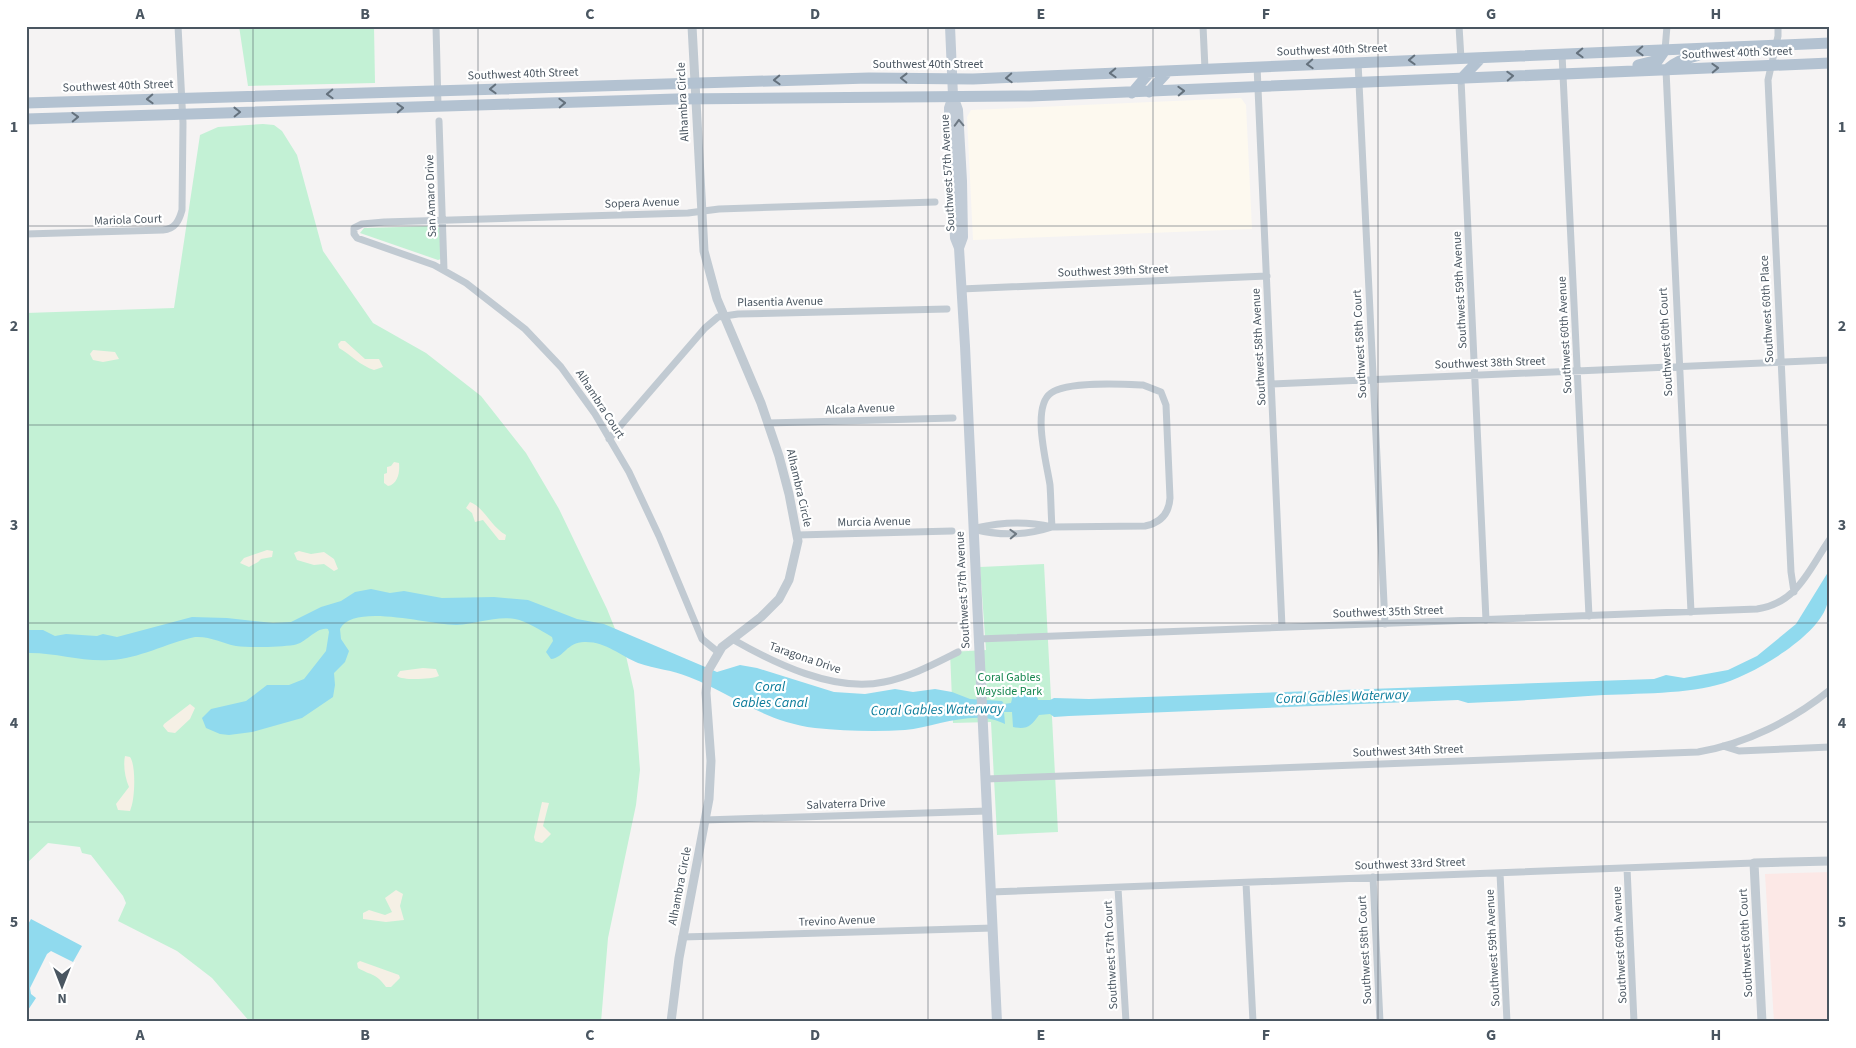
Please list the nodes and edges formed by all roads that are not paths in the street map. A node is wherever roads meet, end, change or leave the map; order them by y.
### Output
1 (178, 26) edge
2 (436, 26) edge
3 (692, 26) edge
4 (950, 26) edge
5 (1203, 26) edge
6 (1459, 26) edge
7 (1667, 26) edge
8 (1778, 26) edge
9 (1830, 43) edge
10 (1777, 45) junction
11 (1712, 48) junction
12 (1665, 50) junction
13 (1562, 54) junction
14 (1461, 58) junction
15 (1481, 58) junction
16 (1358, 62) junction
17 (1830, 63) edge
18 (1770, 65) junction
19 (1257, 66) junction
20 (1205, 69) junction
21 (1666, 70) junction
22 (1168, 71) junction
23 (1628, 71) junction
24 (1150, 72) junction
25 (1563, 74) junction
26 (952, 79) junction
27 (1461, 79) junction
28 (1359, 82) junction
29 (694, 83) junction
30 (1258, 87) junction
31 (438, 91) junction
32 (1149, 92) junction
33 (1132, 93) junction
34 (953, 96) junction
35 (182, 98) junction
36 (695, 98) junction
37 (26, 103) edge
38 (438, 106) junction
39 (183, 114) junction
40 (26, 119) edge
41 (439, 121) dead end
42 (962, 181) junction
43 (952, 187) junction
44 (935, 202) dead end
45 (701, 212) junction
46 (443, 220) junction
47 (353, 232) joint
48 (26, 234) edge
49 (959, 248) junction
50 (444, 270) junction
51 (1267, 276) junction
52 (961, 289) junction
53 (947, 309) dead end
54 (724, 316) junction
55 (1830, 360) edge
56 (1781, 362) junction
57 (1680, 365) junction
58 (1578, 371) junction
59 (1476, 375) junction
60 (1373, 379) junction
61 (1272, 384) junction
62 (953, 418) dead end
63 (768, 423) junction
64 (609, 439) junction
65 (1052, 528) junction
66 (973, 529) junction
67 (952, 531) dead end
68 (797, 535) junction
69 (1830, 539) edge
70 (1794, 592) junction
71 (1691, 612) junction
72 (1589, 616) junction
73 (1486, 620) junction
74 (1385, 624) junction
75 (1282, 627) junction
76 (732, 638) junction
77 (978, 639) junction
78 (718, 652) junction
79 (958, 652) dead end
80 (1830, 690) edge
81 (1722, 746) junction
82 (1830, 747) edge
83 (986, 779) junction
84 (987, 811) junction
85 (706, 820) junction
86 (1830, 861) edge
87 (1754, 863) junction
88 (1627, 868) junction
89 (1500, 873) junction
90 (1373, 877) junction
91 (1246, 883) junction
92 (1118, 888) junction
93 (991, 892) junction
94 (993, 928) junction
95 (682, 937) junction
96 (671, 1022) edge
97 (998, 1022) edge
98 (1126, 1022) edge
99 (1253, 1022) edge
100 (1380, 1022) edge
101 (1507, 1022) edge
102 (1634, 1022) edge
103 (1762, 1022) edge

1 - 35 street
2 - 31 street
3 - 29 street, Alhambra Circle
4 - 26 main road, Southwest 57th Avenue
5 - 20 street
6 - 14 street
7 - 12 street
8 - 10 street, Southwest 60th Place
9 - 10 main road, Southwest 40th Street
10 - 11 main road, Southwest 40th Street
10 - 18 street, Southwest 60th Place
11 - 12 main road, Southwest 40th Street
11 - 21 main road
12 -> 13 main road, Southwest 40th Street
12 - 23 main road
13 - 15 main road, Southwest 40th Street
13 - 25 street, Southwest 60th Avenue
14 - 15 main road, Southwest 40th Street
14 -> 16 main road, Southwest 40th Street
15 - 27 main road
16 -> 19 main road, Southwest 40th Street
16 - 28 street, Southwest 58th Court
17 - 18 main road, Southwest 40th Street
21 -> 18 main road, Southwest 40th Street
18 - 56 street, Southwest 60th Place
19 - 20 main road, Southwest 40th Street
19 - 30 street, Southwest 58th Avenue
20 - 22 main road, Southwest 40th Street
21 - 23 main road, Southwest 40th Street
21 - 57 street, Southwest 60th Court
22 - 24 main road, Southwest 40th Street
22 - 32 main road
23 - 25 main road, Southwest 40th Street
24 -> 26 main road, Southwest 40th Street
24 - 33 main road
27 -> 25 main road, Southwest 40th Street
25 - 58 street, Southwest 60th Avenue
26 -> 29 main road, Southwest 40th Street
26 - 34 main road, Southwest 57th Avenue
27 - 28 main road, Southwest 40th Street
27 - 59 street, Southwest 59th Avenue
28 - 30 main road, Southwest 40th Street
28 - 60 street, Southwest 58th Court
29 -> 31 main road, Southwest 40th Street
29 - 36 street, Alhambra Circle
32 -> 30 main road, Southwest 40th Street
30 - 51 street, Southwest 58th Avenue
31 -> 35 main road, Southwest 40th Street
31 - 38 street
32 - 33 main road, Southwest 40th Street
33 - 34 main road, Southwest 40th Street
34 - 36 main road, Southwest 40th Street
42 -> 34 main road, Southwest 57th Avenue
34 - 43 main road, Southwest 57th Avenue
35 -> 37 main road, Southwest 40th Street
35 - 39 street
38 -> 36 main road, Southwest 40th Street
36 - 45 street, Alhambra Circle
39 -> 38 main road, Southwest 40th Street
40 -> 39 main road, Southwest 40th Street
39 - 48 street, Mariola Court
41 - 46 street, San Amaro Drive
42 - 43 main road
42 - 49 main road, Southwest 57th Avenue
43 - 49 main road, Southwest 57th Avenue
44 - 45 street, Sopera Avenue
45 - 46 street, Sopera Avenue
45 - 54 street, Alhambra Circle
46 - 47 street, Sopera Avenue
46 - 50 street, San Amaro Drive
47 - 50 street, Alhambra Court
49 - 52 main road, Southwest 57th Avenue
50 - 64 street, Alhambra Court
51 - 52 street, Southwest 39th Street
51 - 61 street, Southwest 58th Avenue
52 - 66 main road, Southwest 57th Avenue
53 - 54 street, Plasentia Avenue
54 - 63 street, Alhambra Circle
54 - 64 street, Plasentia Avenue
55 - 56 street, Southwest 38th Street
56 - 57 street, Southwest 38th Street
56 - 70 street, Southwest 60th Place
57 - 58 street, Southwest 38th Street
57 - 71 street, Southwest 60th Court
58 - 59 street, Southwest 38th Street
58 - 72 street, Southwest 60th Avenue
59 - 60 street, Southwest 38th Street
59 - 73 street, Southwest 59th Avenue
60 - 61 street, Southwest 38th Street
60 - 74 street, Southwest 58th Court
61 - 75 street, Southwest 58th Avenue
62 - 63 street, Alcala Avenue
63 - 68 street, Alhambra Circle
64 - 78 street, Alhambra Court
65 - 65 street
65 - 66 street
66 - 77 main road, Southwest 57th Avenue
67 - 68 street, Murcia Avenue
68 - 76 street, Alhambra Circle
69 - 70 street, Southwest 35th Street
70 - 71 street, Southwest 35th Street
71 - 72 street, Southwest 35th Street
72 - 73 street, Southwest 35th Street
73 - 74 street, Southwest 35th Street
74 - 75 street, Southwest 35th Street
75 - 77 street, Southwest 35th Street
76 - 78 street, Alhambra Circle
76 - 79 street, Taragona Drive
77 - 83 main road, Southwest 57th Avenue
78 - 85 street, Alhambra Circle
80 - 81 street
81 - 82 street, Southwest 34th Street
81 - 83 street, Southwest 34th Street
83 - 84 main road, Southwest 57th Avenue
84 - 85 street, Salvaterra Drive
84 - 93 main road, Southwest 57th Avenue
85 - 95 street, Alhambra Circle
86 - 87 street, Southwest 33rd Street
87 - 88 street, Southwest 33rd Street
87 - 103 street, Southwest 60th Court
88 - 89 street, Southwest 33rd Street
88 - 102 street, Southwest 60th Avenue
89 - 90 street, Southwest 33rd Street
89 - 101 street, Southwest 59th Avenue
90 - 91 street, Southwest 33rd Street
90 - 100 street, Southwest 58th Court
91 - 92 street, Southwest 33rd Street
91 - 99 street
92 - 93 street, Southwest 33rd Street
92 - 98 street, Southwest 57th Court
93 - 94 main road, Southwest 57th Avenue
94 - 95 street, Trevino Avenue
94 - 97 main road, Southwest 57th Avenue
95 - 96 street, Alhambra Circle

